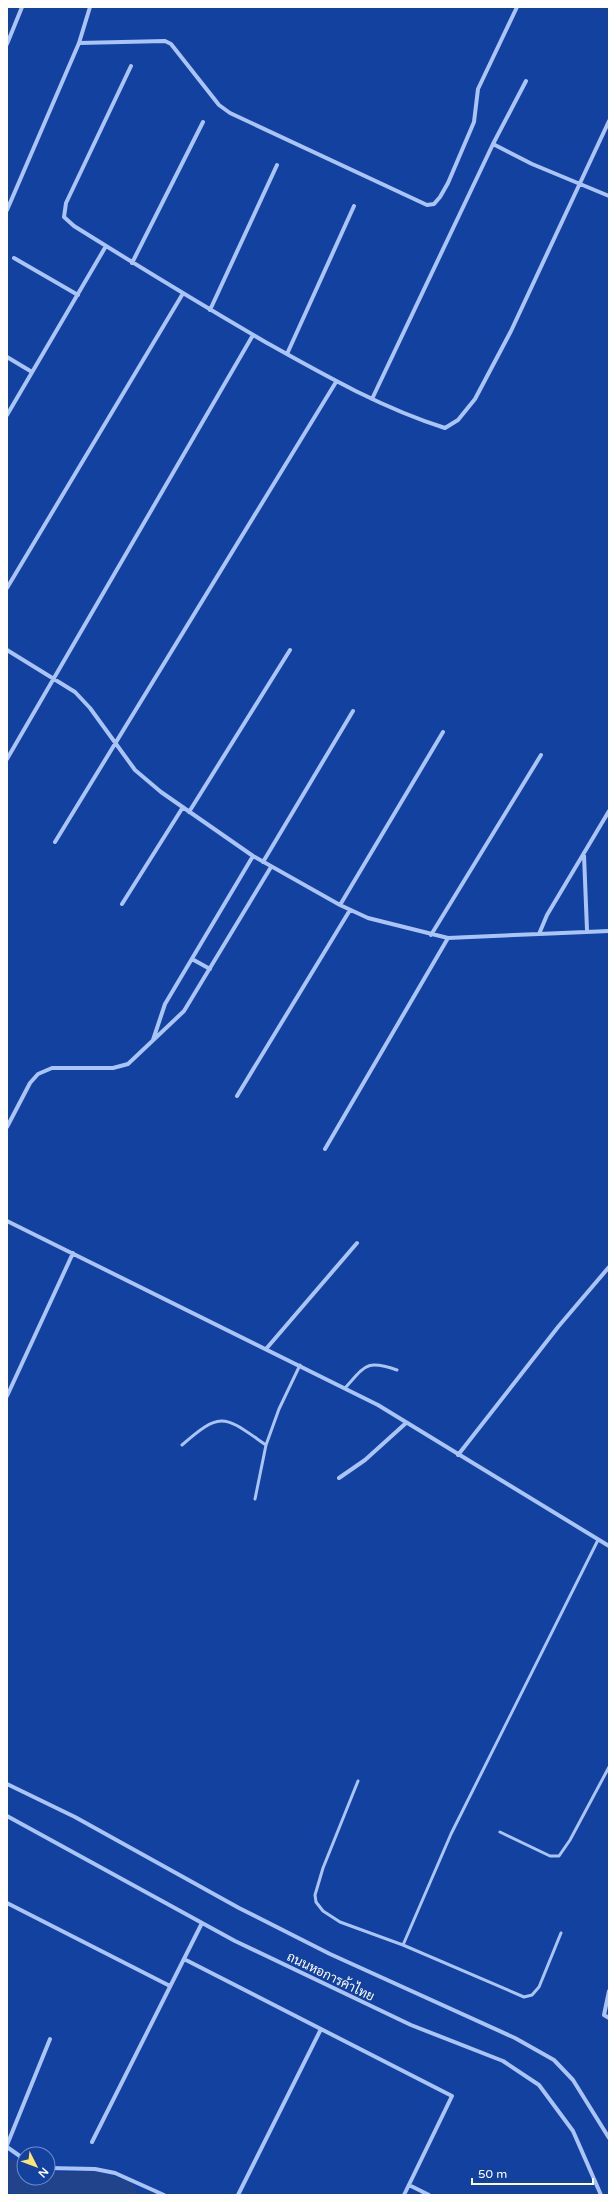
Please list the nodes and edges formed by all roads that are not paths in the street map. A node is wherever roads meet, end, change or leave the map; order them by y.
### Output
1 (22, 7) edge
2 (90, 7) edge
3 (517, 7) edge
4 (79, 43) junction
5 (7, 44) edge
6 (131, 66) dead end
7 (526, 81) dead end
8 (609, 120) edge
9 (203, 122) dead end
10 (493, 144) junction
11 (277, 165) dead end
12 (580, 184) junction
13 (609, 196) edge
14 (354, 206) dead end
15 (7, 210) edge
16 (106, 246) junction
17 (14, 258) dead end
18 (132, 263) junction
19 (182, 294) junction
20 (78, 295) junction
21 (210, 310) junction
22 (253, 335) junction
23 (287, 354) junction
24 (7, 357) edge
25 (32, 372) junction
26 (336, 382) junction
27 (372, 399) junction
28 (7, 415) edge
29 (7, 588) edge
30 (7, 650) edge
31 (290, 650) dead end
32 (54, 678) junction
33 (353, 711) dead end
34 (443, 732) dead end
35 (116, 741) junction
36 (541, 754) dead end
37 (7, 759) edge
38 (183, 808) junction
39 (609, 811) edge
40 (189, 812) junction
41 (55, 842) dead end
42 (584, 854) junction
43 (253, 856) junction
44 (263, 862) junction
45 (271, 867) junction
46 (122, 904) dead end
47 (340, 905) junction
48 (350, 910) junction
49 (587, 930) junction
50 (609, 931) edge
51 (539, 934) junction
52 (431, 935) junction
53 (448, 938) junction
54 (192, 959) junction
55 (210, 969) junction
56 (153, 1040) junction
57 (237, 1096) dead end
58 (7, 1127) edge
59 (325, 1149) dead end
60 (7, 1221) edge
61 (358, 1243) dead end
62 (73, 1254) junction
63 (609, 1267) edge
64 (266, 1349) junction
65 (300, 1365) junction
66 (397, 1370) dead end
67 (345, 1388) junction
68 (7, 1396) edge
69 (406, 1423) junction
70 (266, 1445) junction
71 (182, 1446) dead end
72 (458, 1454) junction
73 (339, 1478) dead end
74 (255, 1498) dead end
75 (598, 1540) junction
76 (609, 1546) edge
77 (609, 1767) edge
78 (358, 1781) dead end
79 (7, 1784) edge
80 (7, 1816) edge
81 (500, 1832) dead end
82 (7, 1903) edge
83 (202, 1923) junction
84 (561, 1933) dead end
85 (402, 1945) junction
86 (184, 1958) junction
87 (170, 1986) junction
88 (609, 1991) edge
89 (609, 2018) edge
90 (321, 2029) junction
91 (50, 2039) dead end
92 (607, 2132) edge
93 (609, 2138) edge
94 (92, 2142) dead end
95 (7, 2146) edge
96 (16, 2153) edge
97 (56, 2168) edge
98 (409, 2185) junction
99 (164, 2195) edge
100 (238, 2195) edge
101 (404, 2195) edge
102 (429, 2195) edge
103 (601, 2195) edge

1 - 5 street
2 - 4 street
3 - 4 street
4 - 15 street
6 - 16 street
7 - 10 street
8 - 12 street
9 - 18 street
10 - 12 street
10 - 27 street
11 - 21 street
12 - 13 street
12 - 27 street
14 - 23 street
16 - 18 street
16 - 20 street
17 - 20 street
18 - 19 street
19 - 21 street
19 - 29 street
20 - 25 street
21 - 22 street
22 - 23 street
22 - 32 street
23 - 26 street
24 - 25 street
25 - 28 street
26 - 27 street
26 - 35 street
30 - 32 street
31 - 40 street
32 - 35 street
32 - 37 street
33 - 44 street
34 - 47 street
35 - 38 street
35 - 41 street
36 - 52 street
38 - 40 street
38 - 46 street
39 - 42 street
40 - 43 street
42 - 49 street
42 - 51 street
43 - 44 street
43 - 54 street
44 - 45 street
45 - 47 street
45 - 55 street
47 - 48 street
48 - 52 street
48 - 57 street
49 - 50 street
49 - 51 street
51 - 53 street
52 - 53 street
53 - 59 street
54 - 55 street
54 - 56 street
55 - 56 street
56 - 58 street
60 - 62 street
61 - 64 street
62 - 64 street
62 - 68 street
63 - 72 street
64 - 65 street
65 - 67 street
65 - 70 lane
66 - 67 lane
67 - 69 street
69 - 72 street
69 - 73 street
70 - 71 lane
70 - 74 lane
72 - 75 street
75 - 76 street
75 - 85 lane
77 - 81 lane
78 - 85 lane
79 - 92 street, ถนนหอการค้าไทย
80 - 83 street, ถนนหอการค้าไทย
82 - 87 street
83 - 86 street
83 - 103 street, ถนนหอการค้าไทย
84 - 85 lane
86 - 87 street
86 - 90 street
87 - 94 street
88 - 89 street
90 - 98 street
90 - 100 street
91 - 95 street
92 - 93 street, ถนนหอการค้าไทย
95 - 96 street
97 - 99 street
98 - 101 street
98 - 102 street

